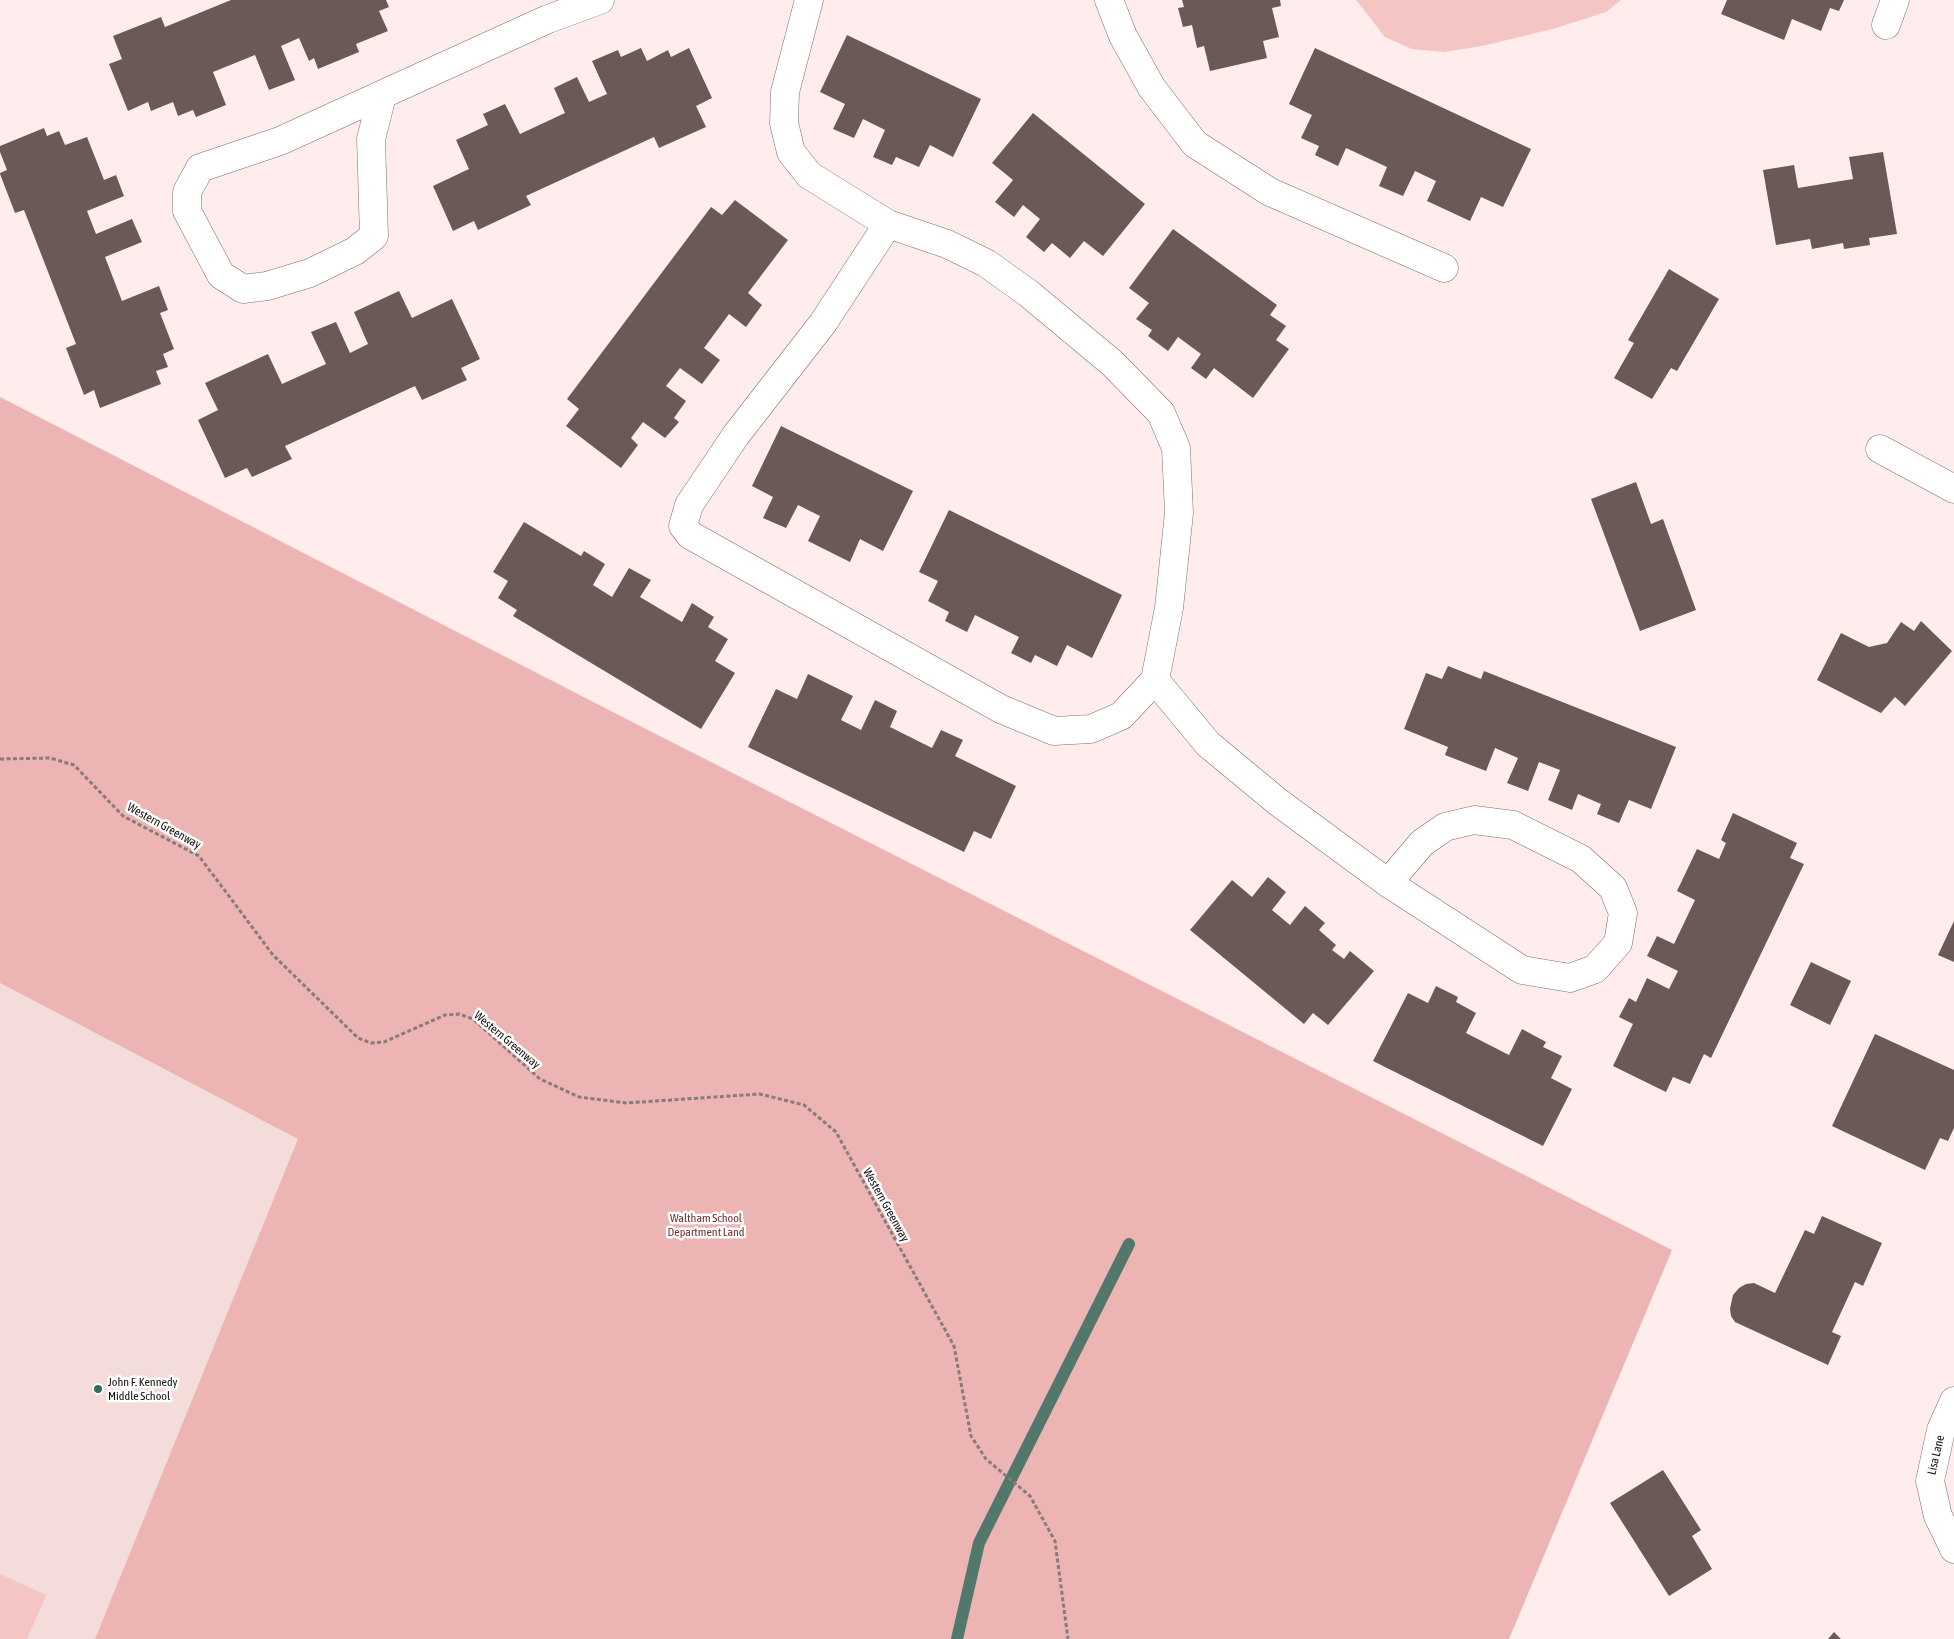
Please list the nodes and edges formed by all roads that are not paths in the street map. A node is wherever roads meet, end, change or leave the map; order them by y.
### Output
1 (600, 0) edge
2 (809, 0) edge
3 (1109, 0) edge
4 (382, 96) junction
5 (888, 224) junction
6 (1444, 268) dead end
7 (1880, 449) dead end
8 (1954, 489) edge
9 (1155, 680) junction
10 (1388, 883) junction
11 (1954, 1401) edge
12 (1954, 1549) edge

1 - 4 street
2 - 5 street
3 - 6 street
4 - 4 street
5 - 9 street
5 - 9 street
7 - 8 street
9 - 10 street
10 - 10 street
11 - 12 street, Lisa Lane

